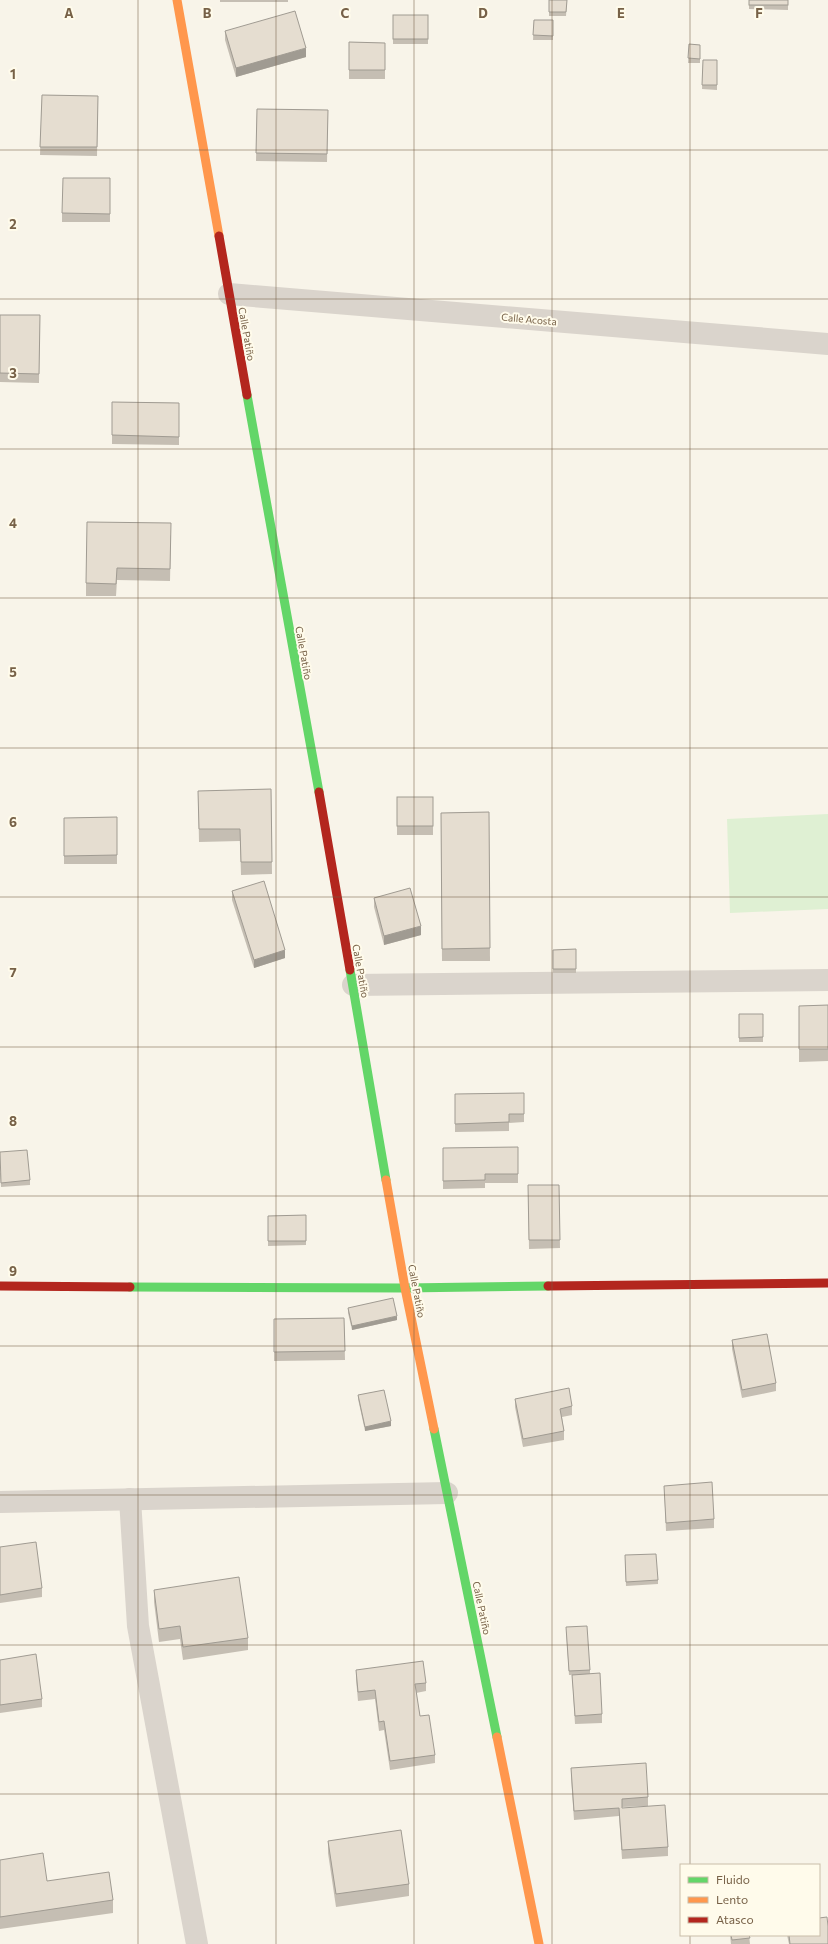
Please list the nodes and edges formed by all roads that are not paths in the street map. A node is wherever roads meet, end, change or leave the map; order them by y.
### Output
1 (177, 0) edge
2 (229, 294) junction
3 (828, 344) edge
4 (828, 980) edge
5 (353, 985) junction
6 (828, 1283) edge
7 (0, 1286) edge
8 (405, 1288) junction
9 (447, 1493) junction
10 (130, 1499) junction
11 (0, 1502) edge
12 (196, 1944) edge
13 (539, 1944) edge

1 - 2 main road, Calle Patiño
2 - 3 street, Calle Acosta
2 - 5 main road, Calle Patiño
4 - 5 street
5 - 8 main road, Calle Patiño
6 - 8 main road
7 - 8 main road
8 - 9 main road, Calle Patiño
9 - 10 street
9 - 13 main road, Calle Patiño
10 - 11 street
10 - 12 street

